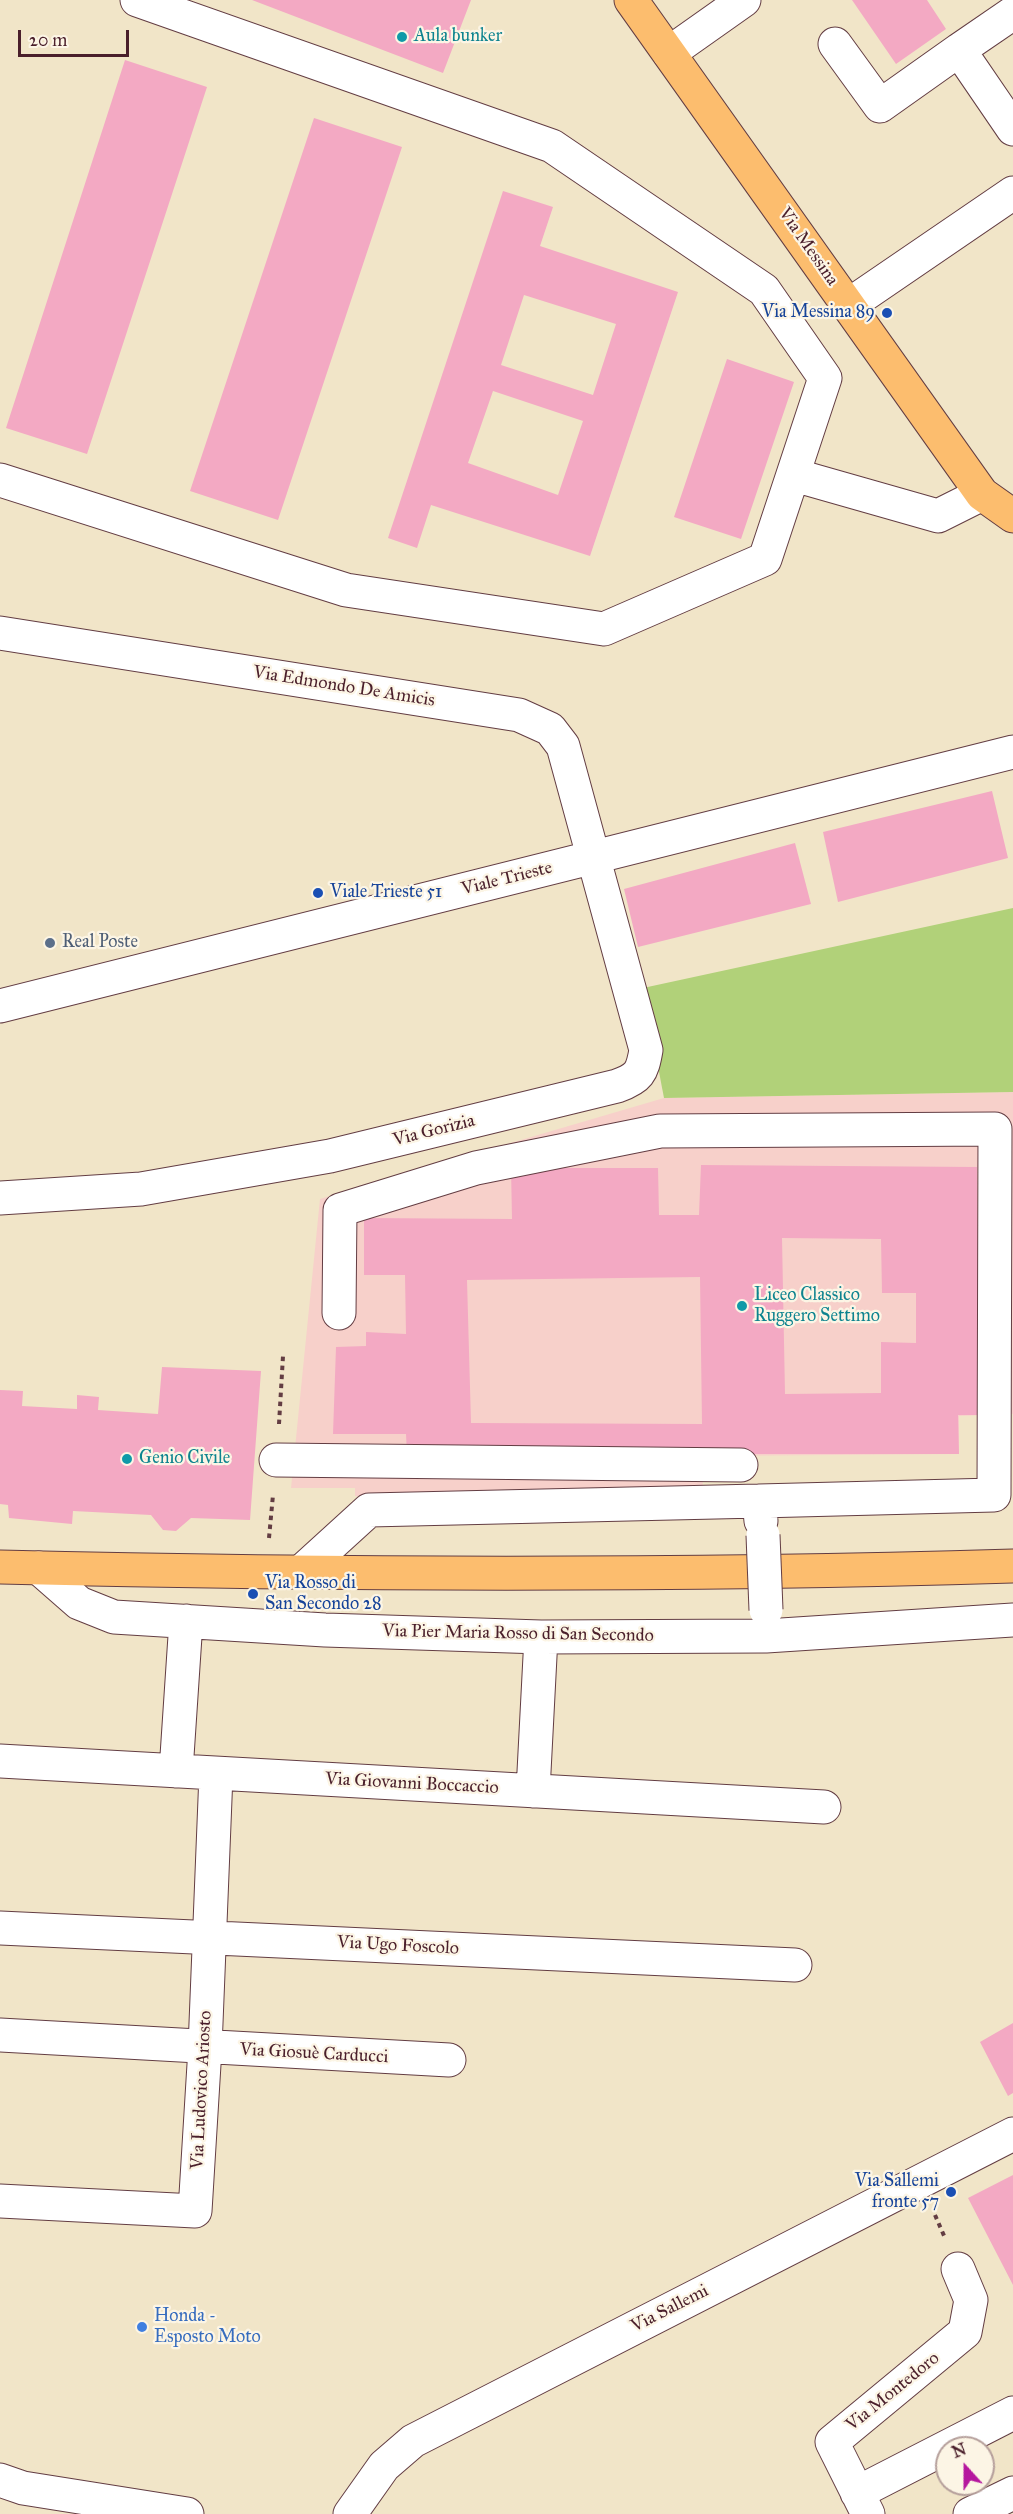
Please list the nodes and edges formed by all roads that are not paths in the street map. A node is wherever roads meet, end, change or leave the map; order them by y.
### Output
1 (137, 0) edge
2 (631, 0) edge
3 (744, 0) edge
4 (1013, 13) edge
5 (835, 44) dead end
6 (959, 50) junction
7 (669, 53) junction
8 (1013, 129) edge
9 (1013, 193) edge
10 (849, 305) junction
11 (794, 474) junction
12 (0, 480) edge
13 (982, 494) junction
14 (1013, 516) edge
15 (0, 633) edge
16 (1013, 752) edge
17 (594, 857) junction
18 (0, 1006) edge
19 (0, 1198) edge
20 (339, 1313) dead end
21 (276, 1460) dead end
22 (741, 1464) dead end
23 (759, 1501) junction
24 (1013, 1566) edge
25 (0, 1567) edge
26 (39, 1568) junction
27 (302, 1571) junction
28 (1013, 1620) edge
29 (186, 1621) junction
30 (766, 1623) junction
31 (541, 1637) junction
32 (0, 1761) edge
33 (176, 1771) junction
34 (216, 1774) junction
35 (533, 1791) junction
36 (824, 1807) dead end
37 (0, 1928) edge
38 (208, 1937) junction
39 (795, 1965) dead end
40 (0, 2035) edge
41 (205, 2048) junction
42 (449, 2060) dead end
43 (1013, 2134) edge
44 (0, 2201) edge
45 (958, 2269) road end
46 (1013, 2413) edge
47 (0, 2480) edge
48 (1013, 2493) edge
49 (863, 2503) edge
50 (187, 2514) edge
51 (350, 2514) edge
52 (970, 2514) edge

1 - 11 street
2 - 7 main road, Via Messina
3 - 7 street
4 - 6 street
5 - 6 street
6 - 8 street
7 - 10 main road, Via Messina
9 - 10 street
10 - 13 main road, Via Messina
11 - 12 street
11 - 13 street
13 - 14 main road, Via Messina
15 - 17 street, Via Edmondo De Amicis
16 - 17 street, Viale Trieste
17 - 18 street, Viale Trieste
17 - 19 street, Via Gorizia
20 - 23 street
21 - 22 street
23 - 27 street
23 - 30 street, bridge
24 - 27 main road
25 - 26 main road
26 - 27 main road
26 - 29 street, Via Pier Maria Rosso di San Secondo
28 - 30 street, Via Pier Maria Rosso di San Secondo
29 - 31 street, Via Pier Maria Rosso di San Secondo
29 - 33 street
30 - 31 street, Via Pier Maria Rosso di San Secondo
31 - 35 street
32 - 33 street, Via Giovanni Boccaccio
33 - 34 street, Via Giovanni Boccaccio
34 - 35 street, Via Giovanni Boccaccio
34 - 38 street, Via Ludovico Ariosto
35 - 36 street, Via Giovanni Boccaccio
37 - 38 street, Via Ugo Foscolo
38 - 39 street, Via Ugo Foscolo
38 - 41 street, Via Ludovico Ariosto
40 - 41 street, Via Giosuè Carducci
41 - 42 street, Via Giosuè Carducci
41 - 44 street, Via Ludovico Ariosto
43 - 51 street, Via Sallemi
45 - 49 street, Via Montedoro
46 - 49 street
47 - 50 street
48 - 52 street

